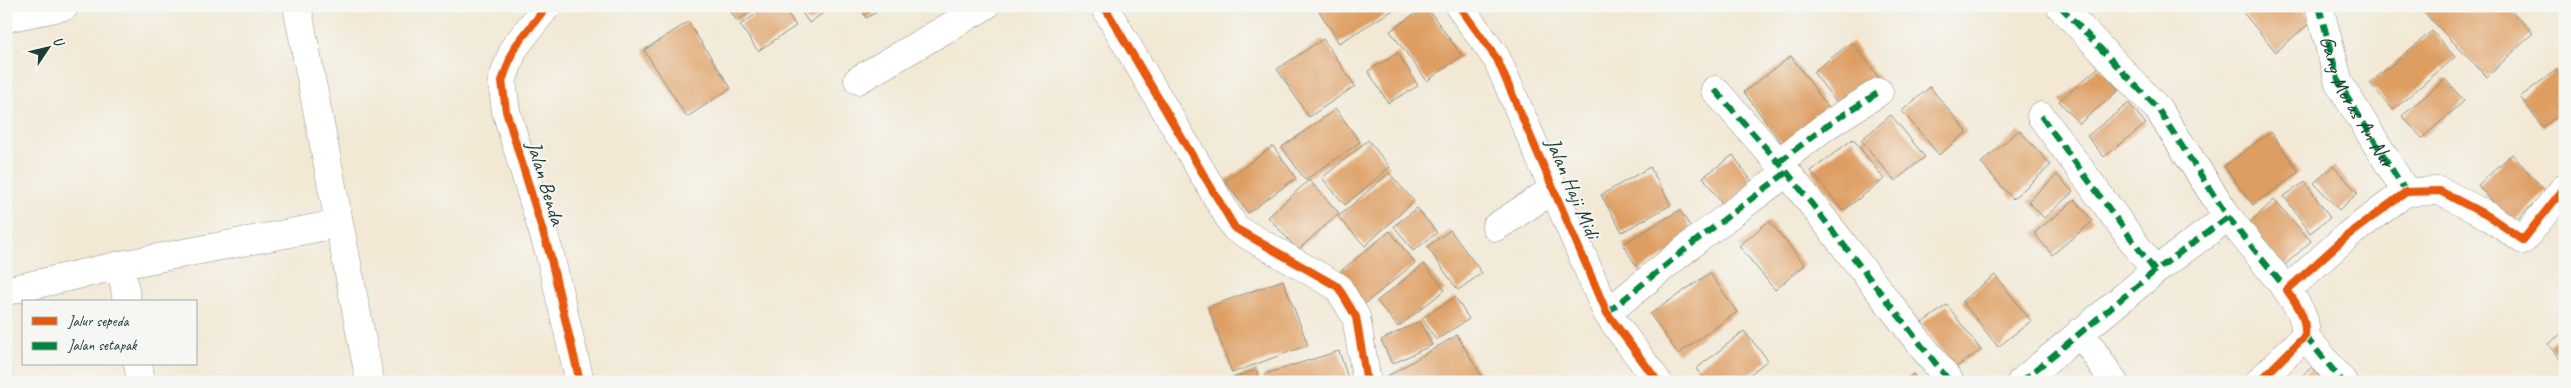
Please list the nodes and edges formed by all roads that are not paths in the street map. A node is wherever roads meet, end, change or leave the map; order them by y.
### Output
1 (65, 6) edge
2 (297, 6) edge
3 (547, 6) edge
4 (985, 6) edge
5 (1104, 6) edge
6 (1459, 6) edge
7 (2060, 6) edge
8 (2319, 6) edge
9 (6, 18) edge
10 (858, 80) dead end
11 (1716, 90) dead end
12 (1879, 92) dead end
13 (2041, 116) dead end
14 (1783, 167) junction
15 (2565, 187) edge
16 (1554, 189) junction
17 (2406, 192) junction
18 (2228, 217) junction
19 (337, 224) junction
20 (1496, 227) dead end
21 (121, 265) junction
22 (2155, 271) junction
23 (2287, 290) junction
24 (6, 291) edge
25 (127, 300) edge
26 (1607, 313) junction
27 (2080, 332) junction
28 (2305, 336) junction
29 (138, 366) edge
30 (142, 382) edge
31 (370, 382) edge
32 (580, 382) edge
33 (1367, 382) edge
34 (1658, 382) edge
35 (1950, 382) edge
36 (2021, 382) edge
37 (2114, 382) edge
38 (2259, 382) edge
39 (2343, 382) edge

1 - 9 street
2 - 19 street
3 - 32 street, Jalan Benda
4 - 10 street
5 - 33 street
6 - 16 street, Jalan Haji Midi
7 - 18 street
8 - 17 street, Gang Moras An Nur
11 - 14 street
12 - 14 street
13 - 22 street
14 - 26 street
14 - 35 street
15 - 17 street
16 - 20 street
16 - 26 street, Jalan Haji Midi
17 - 23 street
18 - 22 street
18 - 23 street
19 - 21 street
19 - 31 street
21 - 24 street
21 - 25 street
22 - 27 street
23 - 28 street
26 - 34 street, Jalan Haji Midi
27 - 36 street
27 - 37 street
28 - 38 street
28 - 39 street
29 - 30 street

